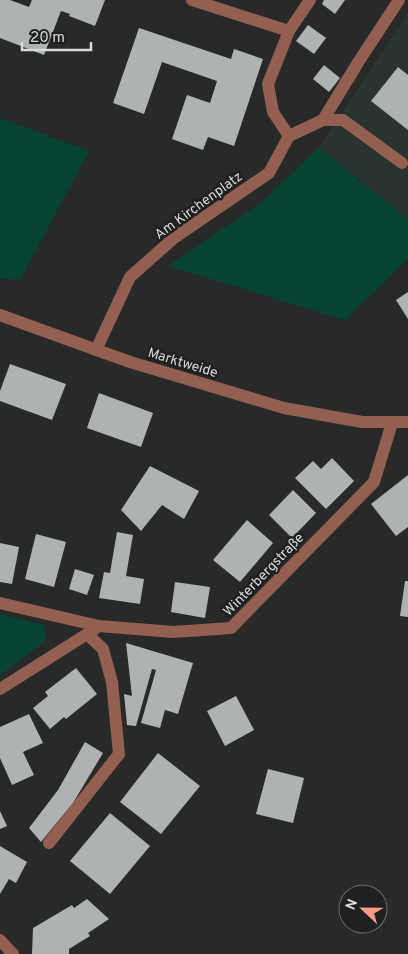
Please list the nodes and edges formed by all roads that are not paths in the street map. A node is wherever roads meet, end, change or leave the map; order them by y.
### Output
1 (192, 0) edge
2 (310, 0) edge
3 (399, 0) edge
4 (289, 31) junction
5 (324, 120) junction
6 (289, 136) junction
7 (402, 162) dead end
8 (0, 316) edge
9 (96, 350) junction
10 (408, 422) edge
11 (392, 423) junction
12 (0, 603) edge
13 (99, 626) junction
14 (88, 635) junction
15 (0, 689) edge
16 (49, 843) dead end
17 (0, 940) edge
18 (13, 954) edge

1 - 4 street
2 - 4 street
3 - 5 street
4 - 6 street
5 - 6 street
5 - 7 street
6 - 9 street, Am Kirchenplatz
8 - 9 street, Marktweide
9 - 11 street, Marktweide
10 - 11 street, Marktweide
11 - 13 street, Winterbergstraße
12 - 13 street, Winterbergstraße
13 - 14 street
14 - 15 street
14 - 16 street
17 - 18 street

